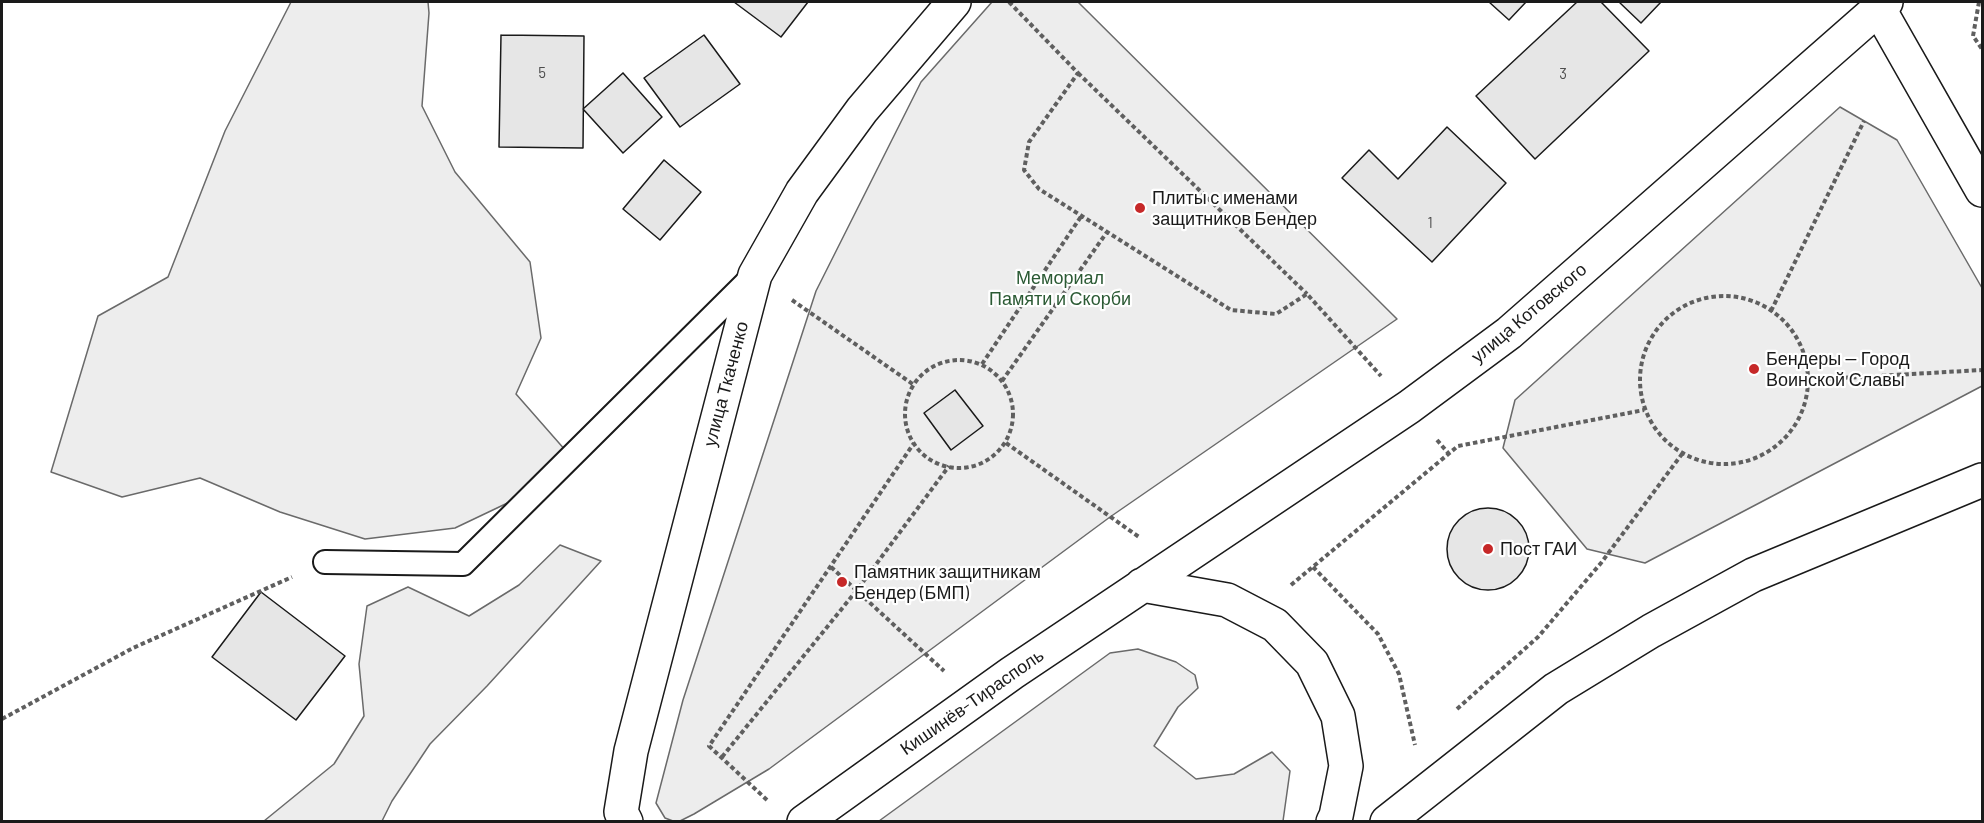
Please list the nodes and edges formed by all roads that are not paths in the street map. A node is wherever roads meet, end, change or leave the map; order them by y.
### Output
1 (954, 2) edge
2 (1883, 5) edge
3 (1983, 190) edge
4 (755, 275) junction
5 (1983, 480) edge
6 (325, 562) road end
7 (1143, 585) junction
8 (626, 822) edge
9 (804, 822) edge
10 (1334, 822) edge
11 (1387, 822) edge

1 - 4 main road, улица Ткаченко
2 - 3 main road
2 - 7 main road, улица Котовского
4 - 6 lane
4 - 8 main road, улица Ткаченко
5 - 11 main road
7 - 9 main road, Кишинёв-Тирасполь
7 - 10 main road

